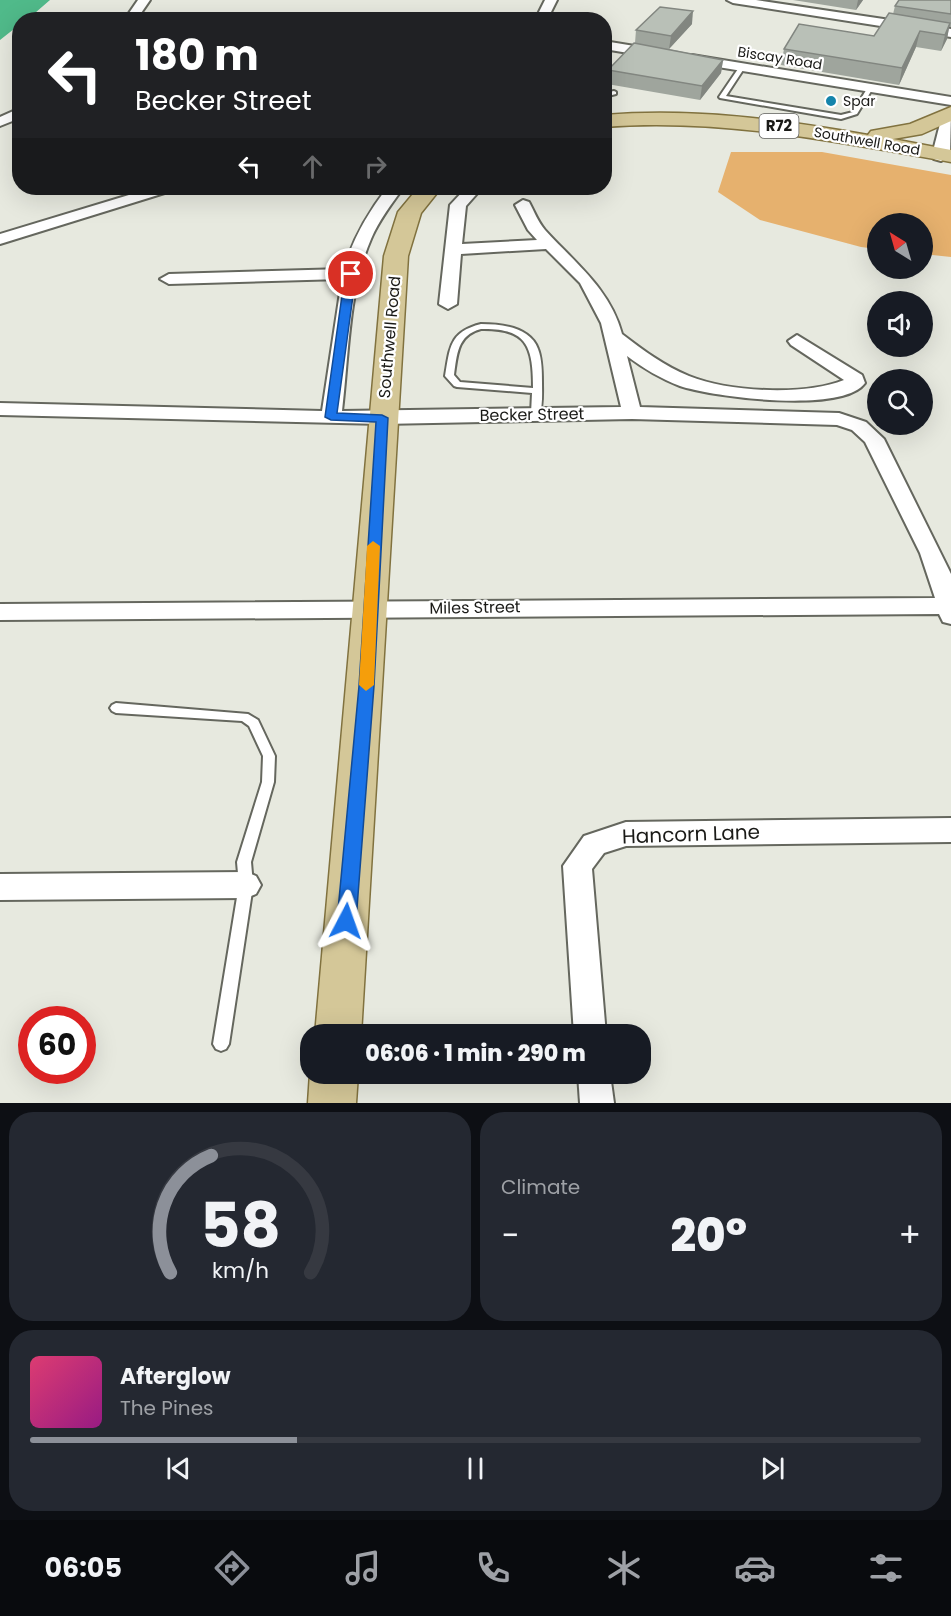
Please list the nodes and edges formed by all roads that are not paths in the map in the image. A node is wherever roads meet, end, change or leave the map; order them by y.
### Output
1 (733, 0) edge
2 (951, 33) edge
3 (612, 46) edge
4 (742, 67) junction
5 (870, 88) junction
6 (951, 101) edge
7 (951, 114) edge
8 (612, 120) edge
9 (843, 136) junction
10 (947, 148) edge
11 (143, 195) edge
12 (390, 195) edge
13 (424, 195) edge
14 (467, 195) edge
15 (523, 206) dead end
16 (0, 239) edge
17 (550, 244) junction
18 (453, 249) junction
19 (351, 274) junction
20 (170, 279) dead end
21 (448, 304) dead end
22 (614, 337) junction
23 (797, 341) dead end
24 (537, 390) junction
25 (0, 408) edge
26 (632, 413) junction
27 (536, 414) junction
28 (331, 417) junction
29 (382, 418) junction
30 (369, 609) junction
31 (950, 609) edge
32 (0, 612) edge
33 (116, 708) dead end
34 (951, 830) edge
35 (246, 885) junction
36 (0, 887) edge
37 (339, 1024) edge
38 (589, 1024) edge
39 (221, 1044) dead end
40 (333, 1084) edge
41 (595, 1084) edge
42 (332, 1103) edge
43 (597, 1103) edge

1 - 2 street
3 - 4 street, Biscay Road
4 - 5 street, Biscay Road
4 - 5 lane
5 - 6 street, Biscay Road
7 - 9 main road
7 - 10 street
8 - 9 main road, Southwell Road / R72
9 - 10 main road, Southwell Road / R72
11 - 16 street
12 - 19 street
13 - 29 main road, Southwell Road
14 - 18 street
15 - 17 street
17 - 18 street
17 - 22 street
18 - 21 street
19 - 20 street
19 - 28 street
22 - 23 street
22 - 26 street
24 - 24 lane
24 - 27 lane
25 - 28 street, Becker Street
26 - 27 street, Becker Street
26 - 31 street, Becker Street
27 - 29 street, Becker Street
28 - 29 street, Becker Street
29 - 30 main road, Southwell Road
30 - 31 street, Miles Street
30 - 32 street, Miles Street
30 - 37 main road, Southwell Road
33 - 35 lane
34 - 38 street, Hancorn Lane
35 - 36 street
35 - 39 lane
40 - 42 main road
41 - 43 street

